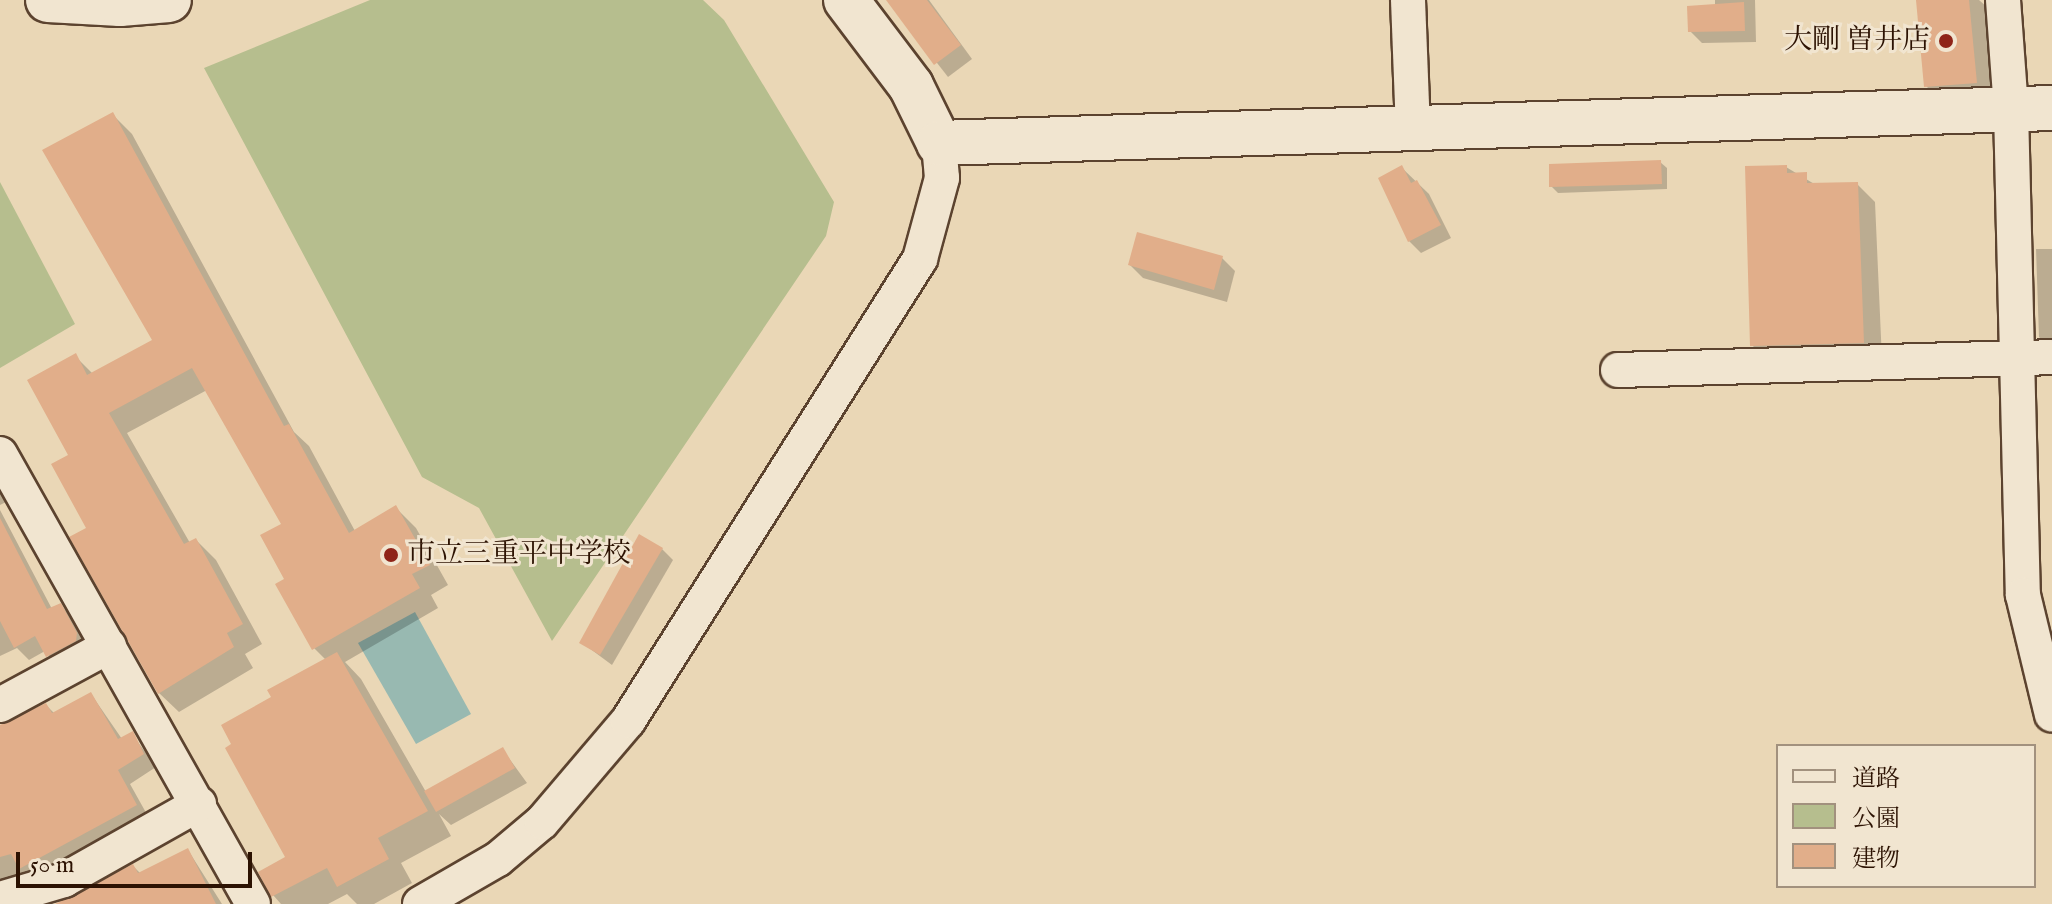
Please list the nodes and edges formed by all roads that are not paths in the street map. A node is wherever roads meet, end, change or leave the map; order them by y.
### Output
1 (48, 0) edge
2 (169, 0) edge
3 (846, 0) edge
4 (1408, 0) edge
5 (2003, 0) edge
6 (2032, 109) edge
7 (1413, 130) junction
8 (939, 143) junction
9 (2052, 357) edge
10 (2015, 358) junction
11 (1618, 370) dead end
12 (0, 454) edge
13 (2039, 618) edge
14 (109, 646) junction
15 (0, 705) edge
16 (2052, 715) edge
17 (199, 804) junction
18 (0, 899) edge
19 (253, 904) edge
20 (420, 904) edge

1 - 2 street
3 - 8 street
4 - 7 street
5 - 6 street
6 - 7 street
6 - 10 street
7 - 8 street
8 - 20 street
9 - 10 street
10 - 11 street
10 - 13 street
12 - 14 street
13 - 16 street
14 - 15 street
14 - 17 street
17 - 18 street
17 - 19 street

